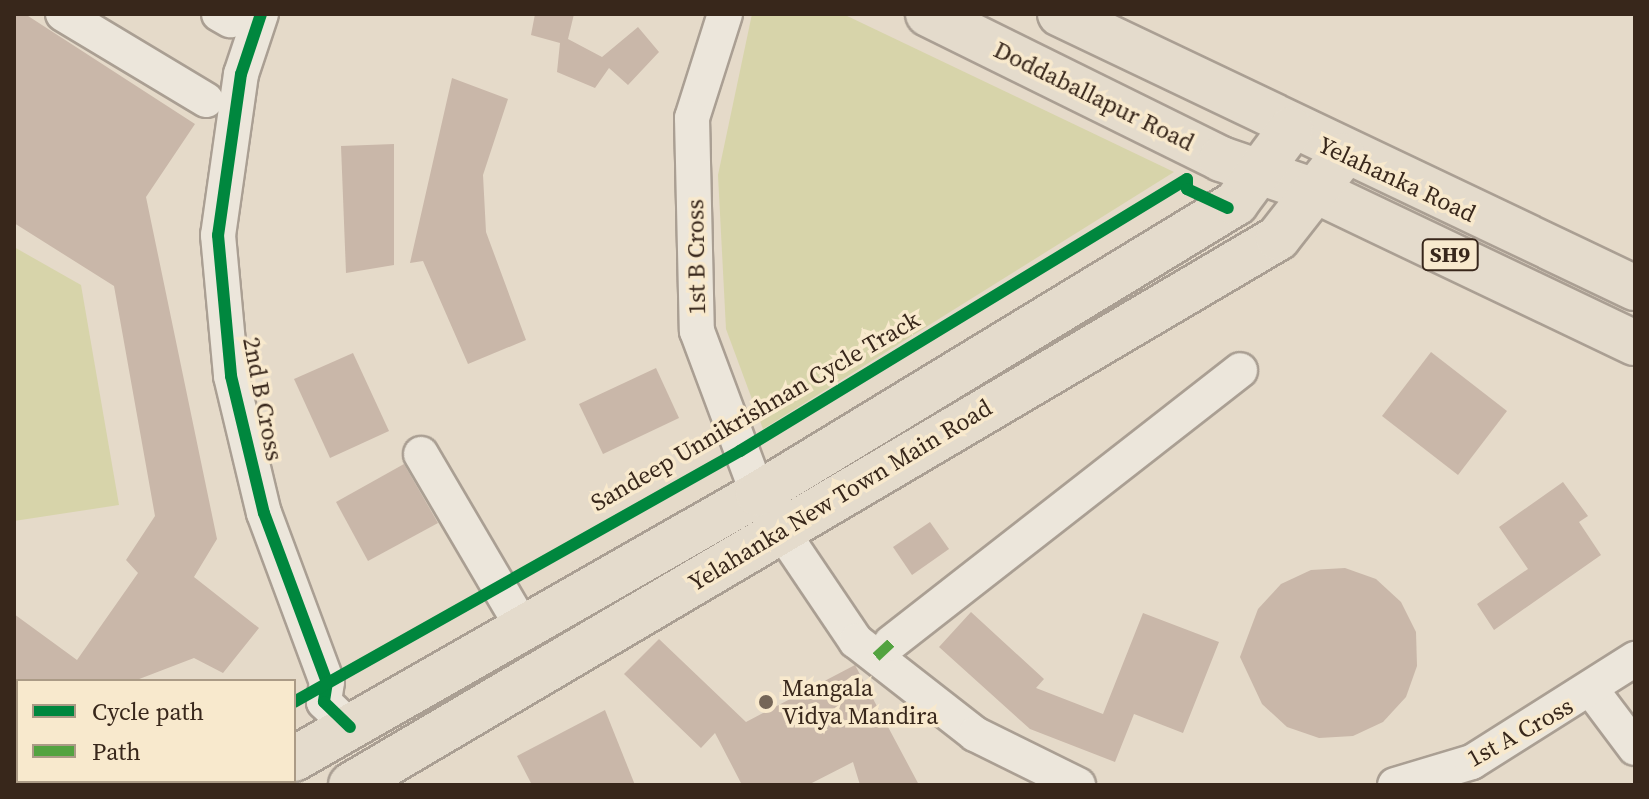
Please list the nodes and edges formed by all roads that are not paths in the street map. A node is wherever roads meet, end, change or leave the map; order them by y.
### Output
1 (63, 14) edge
2 (725, 14) edge
3 (928, 14) edge
4 (1060, 14) edge
5 (237, 16) edge
6 (206, 100) dead end
7 (1291, 129) junction
8 (1343, 155) junction
9 (1263, 169) junction
10 (1318, 192) junction
11 (1635, 288) edge
12 (1635, 343) edge
13 (1240, 370) dead end
14 (421, 454) dead end
15 (770, 512) junction
16 (523, 628) junction
17 (891, 643) dead end
18 (1635, 659) edge
19 (1593, 692) junction
20 (350, 727) junction
21 (1635, 748) edge
22 (296, 758) edge
23 (379, 778) edge
24 (1078, 785) edge
25 (1395, 785) edge

1 - 6 street
2 - 15 street, 1st B Cross
3 - 9 main road, Doddaballapur Road / SH9
4 - 7 main road, SH9
5 - 20 street, 2nd B Cross
7 - 8 main road, Yelahanka Road / SH9
7 - 9 main road, Yelahanka New Town Main Road
8 - 10 main road, Yelahanka New Town Main Road
8 - 11 main road, Yelahanka Road / SH9
9 - 10 main road, Yelahanka Road / SH9
9 - 15 main road, Yelahanka New Town Main Road
10 - 12 main road, Yelahanka Road / SH9
10 - 15 main road, Yelahanka New Town Main Road
13 - 17 street
14 - 16 street
15 - 16 main road, Yelahanka New Town Main Road
15 - 23 main road, Yelahanka New Town Main Road
15 - 24 street, 1st B Cross
16 - 20 main road, Yelahanka New Town Main Road
18 - 19 street, 1st A Cross
19 - 21 street
19 - 25 street, 1st A Cross
20 - 22 main road, Yelahanka New Town Main Road

